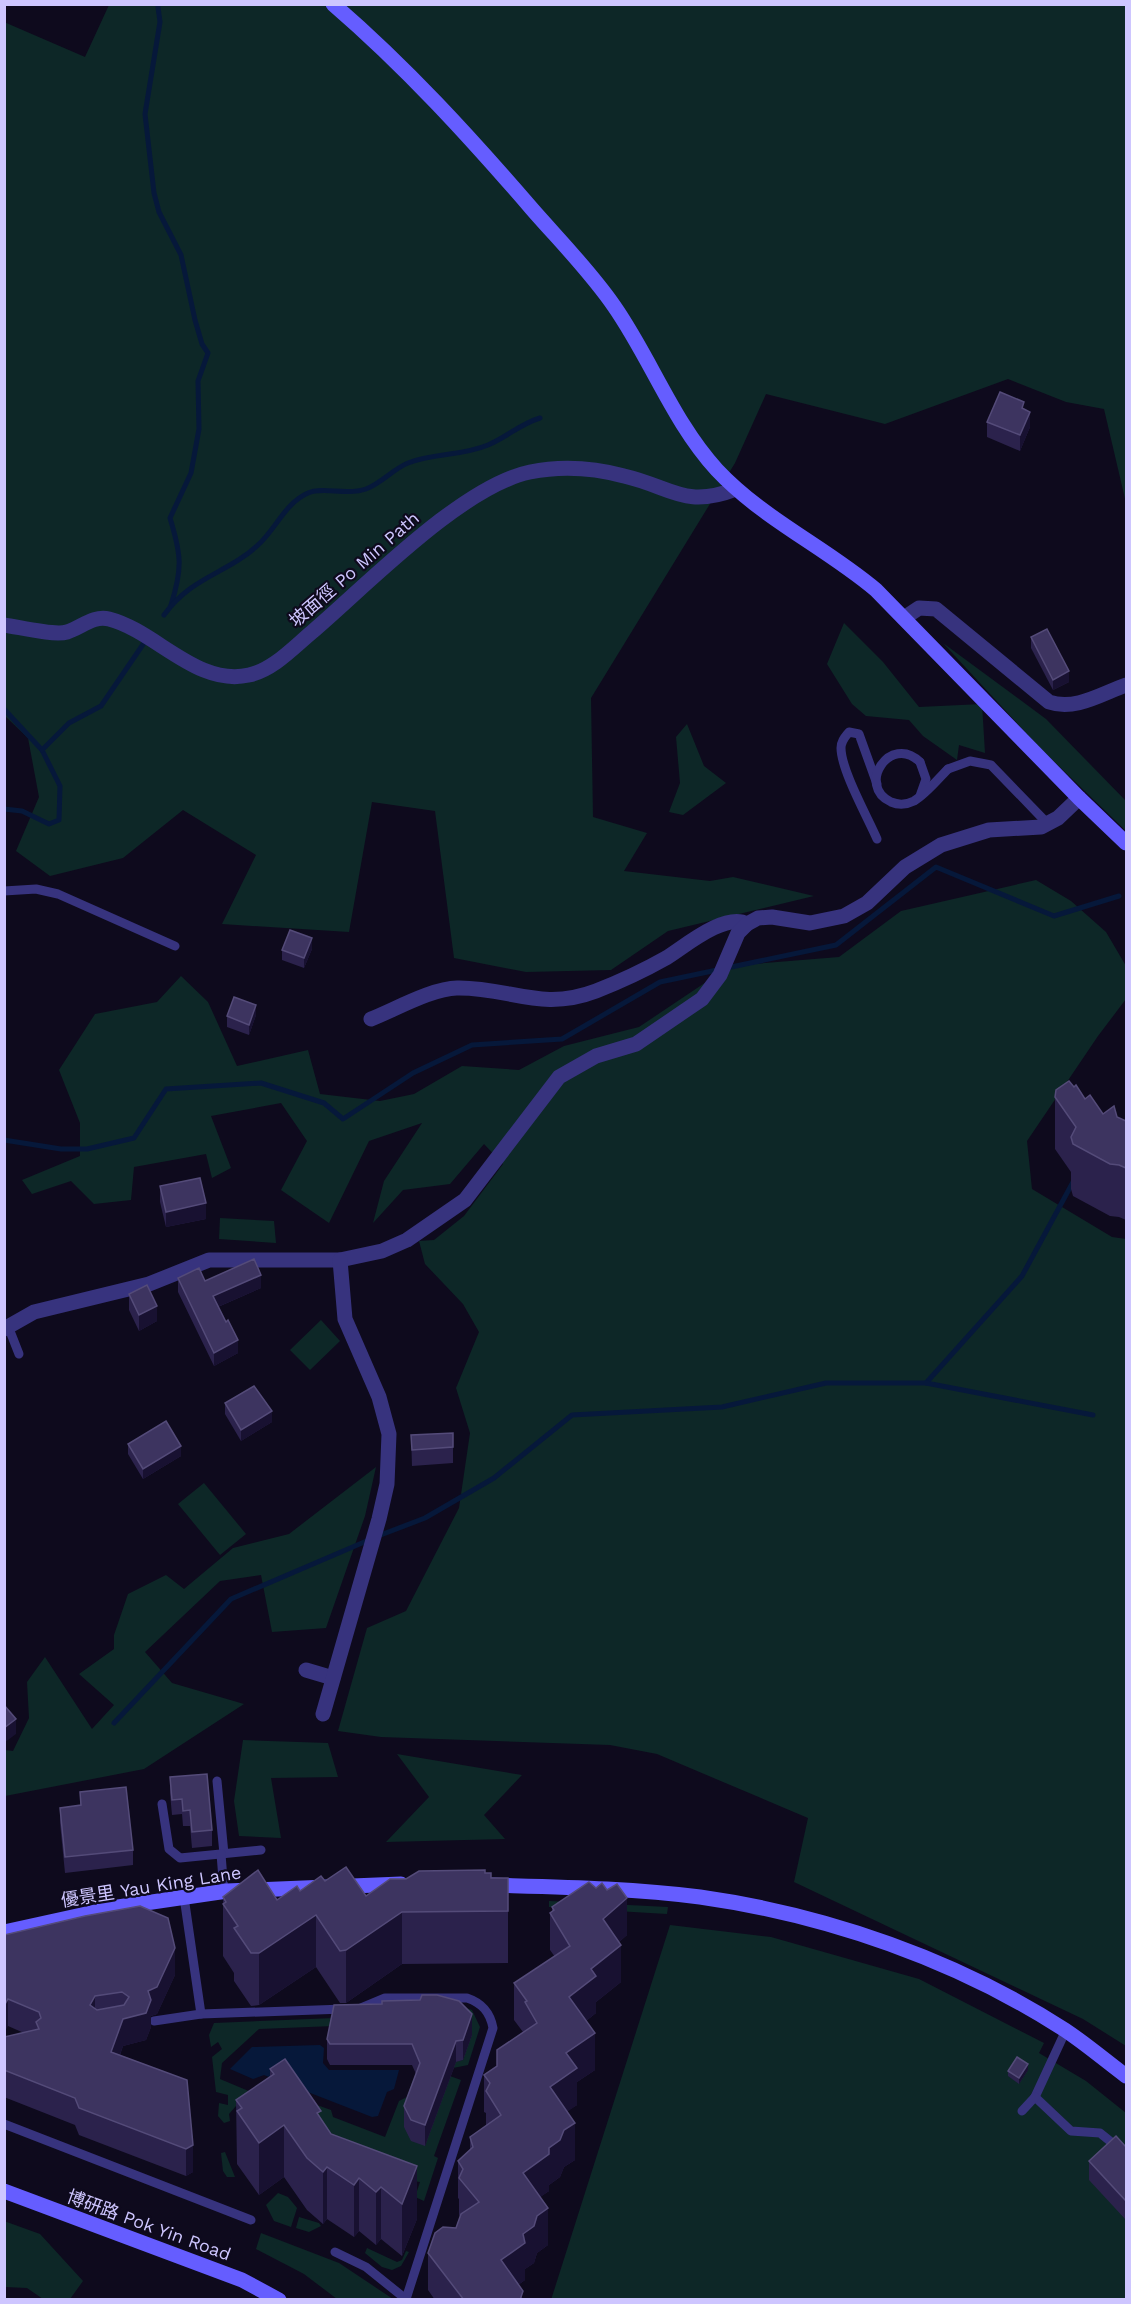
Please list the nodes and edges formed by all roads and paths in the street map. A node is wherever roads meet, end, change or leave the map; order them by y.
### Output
1 (333, 4) edge
2 (736, 489) junction
3 (904, 618) junction
4 (4, 625) edge
5 (1126, 686) edge
6 (1079, 798) junction
7 (1047, 824) junction
8 (878, 839) dead end
9 (1126, 843) edge
10 (4, 891) edge
11 (747, 924) junction
12 (175, 946) dead end
13 (371, 1019) dead end
14 (340, 1260) junction
15 (6, 1327) edge
16 (19, 1354) dead end
17 (306, 1670) dead end
18 (333, 1677) junction
19 (323, 1714) dead end
20 (217, 1781) dead end
21 (162, 1804) dead end
22 (261, 1850) dead end
23 (223, 1854) junction
24 (416, 1884) edge
25 (474, 1885) edge
26 (224, 1892) junction
27 (184, 1897) junction
28 (4, 1932) edge
29 (201, 2014) junction
30 (154, 2021) dead end
31 (1066, 2031) junction
32 (1126, 2076) edge
33 (1035, 2097) junction
34 (1022, 2111) dead end
35 (4, 2124) edge
36 (1126, 2154) edge
37 (4, 2191) edge
38 (251, 2220) dead end
39 (334, 2252) dead end
40 (407, 2299) edge
41 (279, 2300) edge

1 - 2 street
2 - 3 street
2 - 4 street, 坡面徑 Po Min Path
3 - 5 street
3 - 6 street
6 - 7 street
6 - 9 street
7 - 8 lane, bridge
7 - 11 street
10 - 12 lane
11 - 13 street
11 - 14 street
14 - 15 street
14 - 18 street
15 - 16 lane
17 - 18 street
18 - 19 street
20 - 23 lane
21 - 23 lane
22 - 23 lane
23 - 26 lane
24 - 26 street, 優景里 Yau King Lane
25 - 31 street
26 - 27 street, 優景里 Yau King Lane
27 - 28 street, 優景里 Yau King Lane
27 - 29 lane
29 - 30 lane
29 - 40 lane
31 - 32 street
31 - 33 lane
33 - 34 lane
33 - 36 lane
35 - 38 lane
37 - 41 street, 博研路 Pok Yin Road
39 - 40 lane

